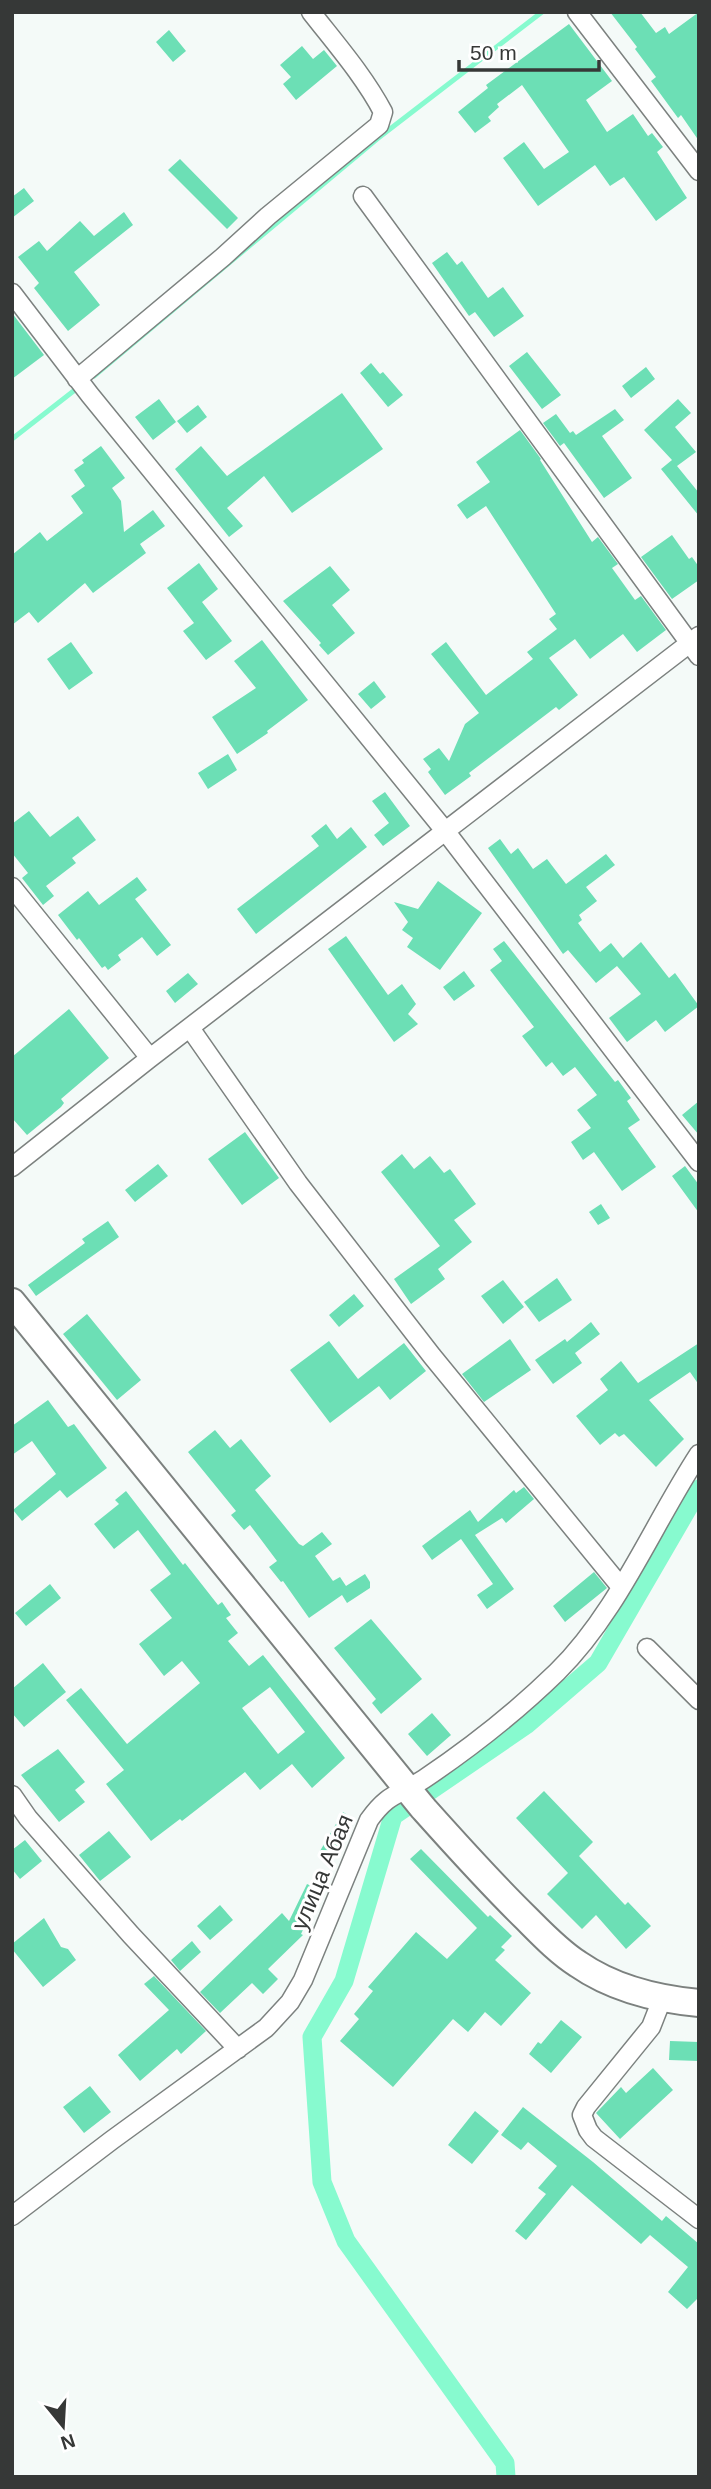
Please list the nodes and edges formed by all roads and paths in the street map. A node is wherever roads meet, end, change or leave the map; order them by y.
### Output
1 (311, 12) edge
2 (577, 12) edge
3 (699, 170) edge
4 (363, 196) dead end
5 (12, 293) edge
6 (83, 386) junction
7 (695, 645) edge
8 (446, 832) junction
9 (12, 887) edge
10 (190, 1028) junction
11 (149, 1058) junction
12 (699, 1162) edge
13 (12, 1167) edge
14 (12, 1302) edge
15 (699, 1454) edge
16 (621, 1587) junction
17 (647, 1648) dead end
18 (699, 1700) edge
19 (12, 1795) edge
20 (414, 1797) junction
21 (662, 1999) junction
22 (699, 2003) edge
23 (238, 2049) junction
24 (12, 2216) edge
25 (699, 2219) edge

1 - 6 street
2 - 3 street
4 - 7 street
5 - 6 street
6 - 8 street
7 - 8 street
8 - 10 street
8 - 12 street
9 - 11 street
10 - 11 street
10 - 16 street
11 - 13 street
14 - 20 main road
15 - 16 street, улица Абая
16 - 20 street, улица Абая
17 - 18 street
19 - 23 street
20 - 21 main road
20 - 23 street, улица Абая
21 - 22 main road
21 - 25 street
23 - 24 street, улица Абая

